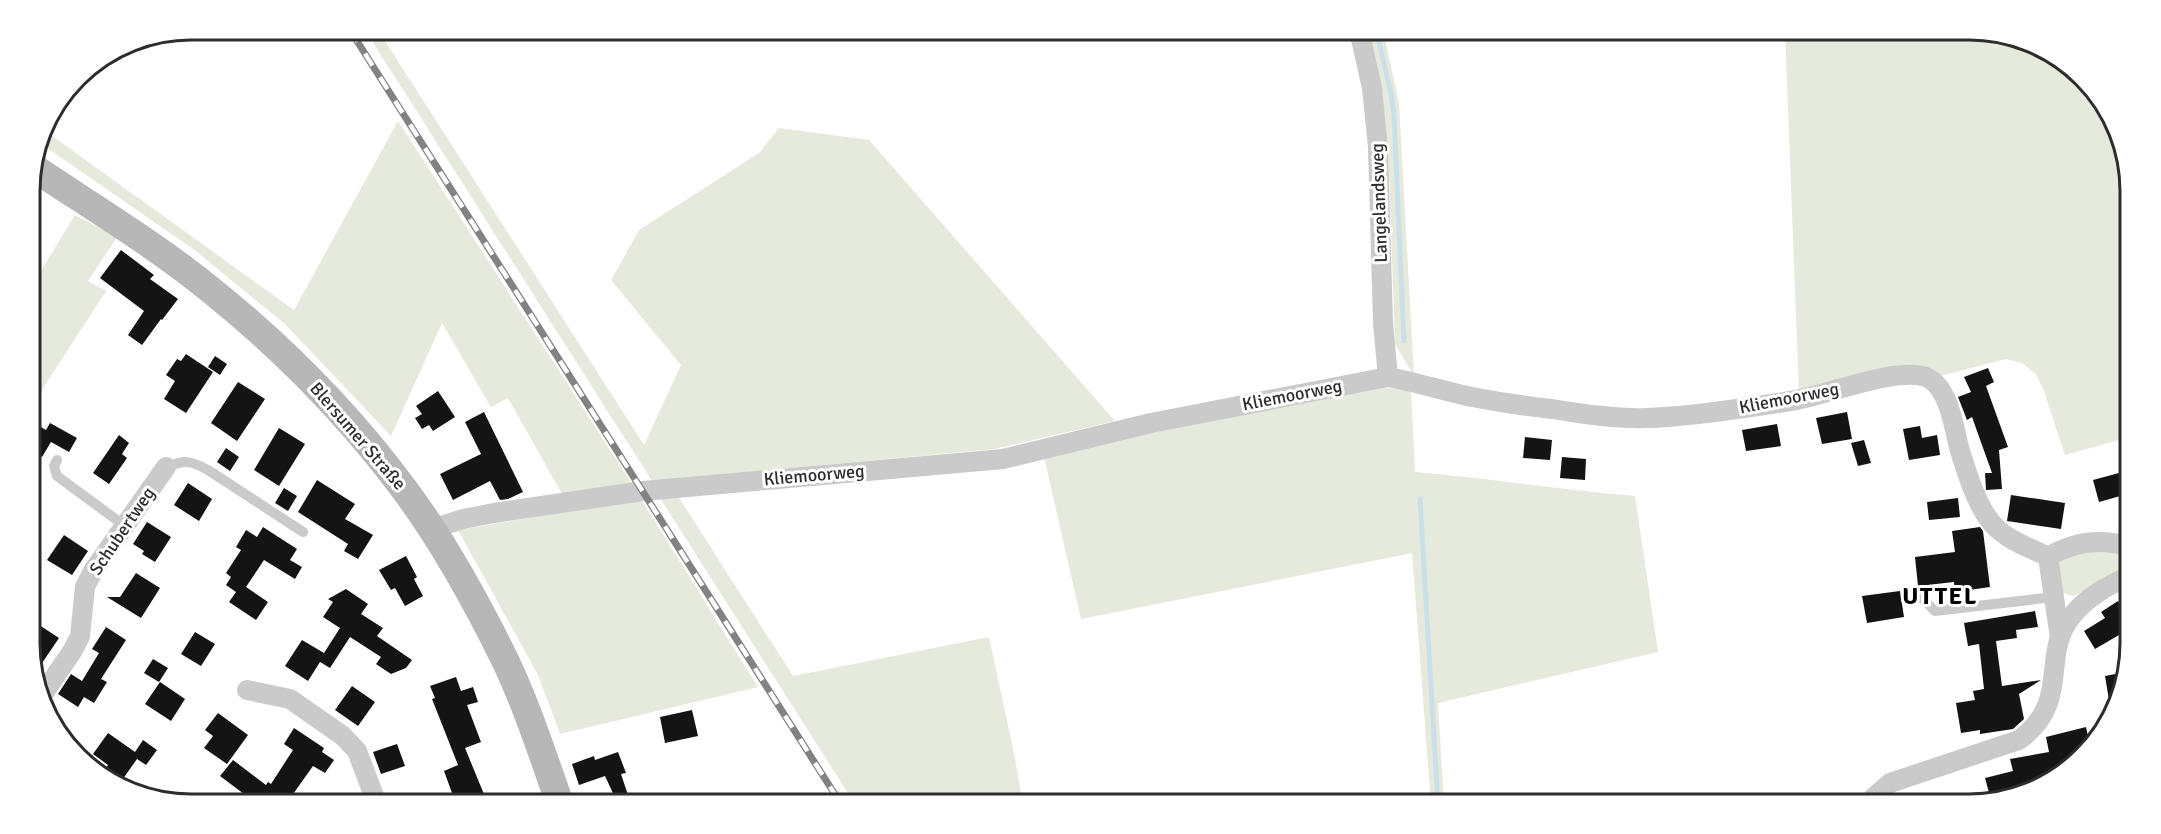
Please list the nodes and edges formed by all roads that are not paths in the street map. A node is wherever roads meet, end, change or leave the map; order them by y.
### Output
1 (1361, 40) edge
2 (42, 173) edge
3 (1388, 377) junction
4 (57, 460) dead end
5 (166, 467) joint
6 (125, 526) junction
7 (432, 529) junction
8 (303, 532) dead end
9 (2120, 545) edge
10 (2048, 557) junction
11 (2120, 581) edge
12 (1918, 594) dead end
13 (2054, 597) junction
14 (2060, 638) junction
15 (47, 688) edge
16 (247, 690) dead end
17 (1879, 793) edge
18 (373, 794) edge
19 (556, 794) edge

1 - 3 street, Langelandsweg
2 - 7 main road, Blersumer Straße
3 - 7 street, Kliemoorweg
3 - 10 street, Kliemoorweg
4 - 6 lane
5 - 6 street, Schubertweg
5 - 8 lane
6 - 15 street, Schubertweg
7 - 19 main road, Blersumer Straße
9 - 10 street
10 - 13 street
11 - 14 street
12 - 13 lane
13 - 14 street
14 - 17 street
16 - 18 street

